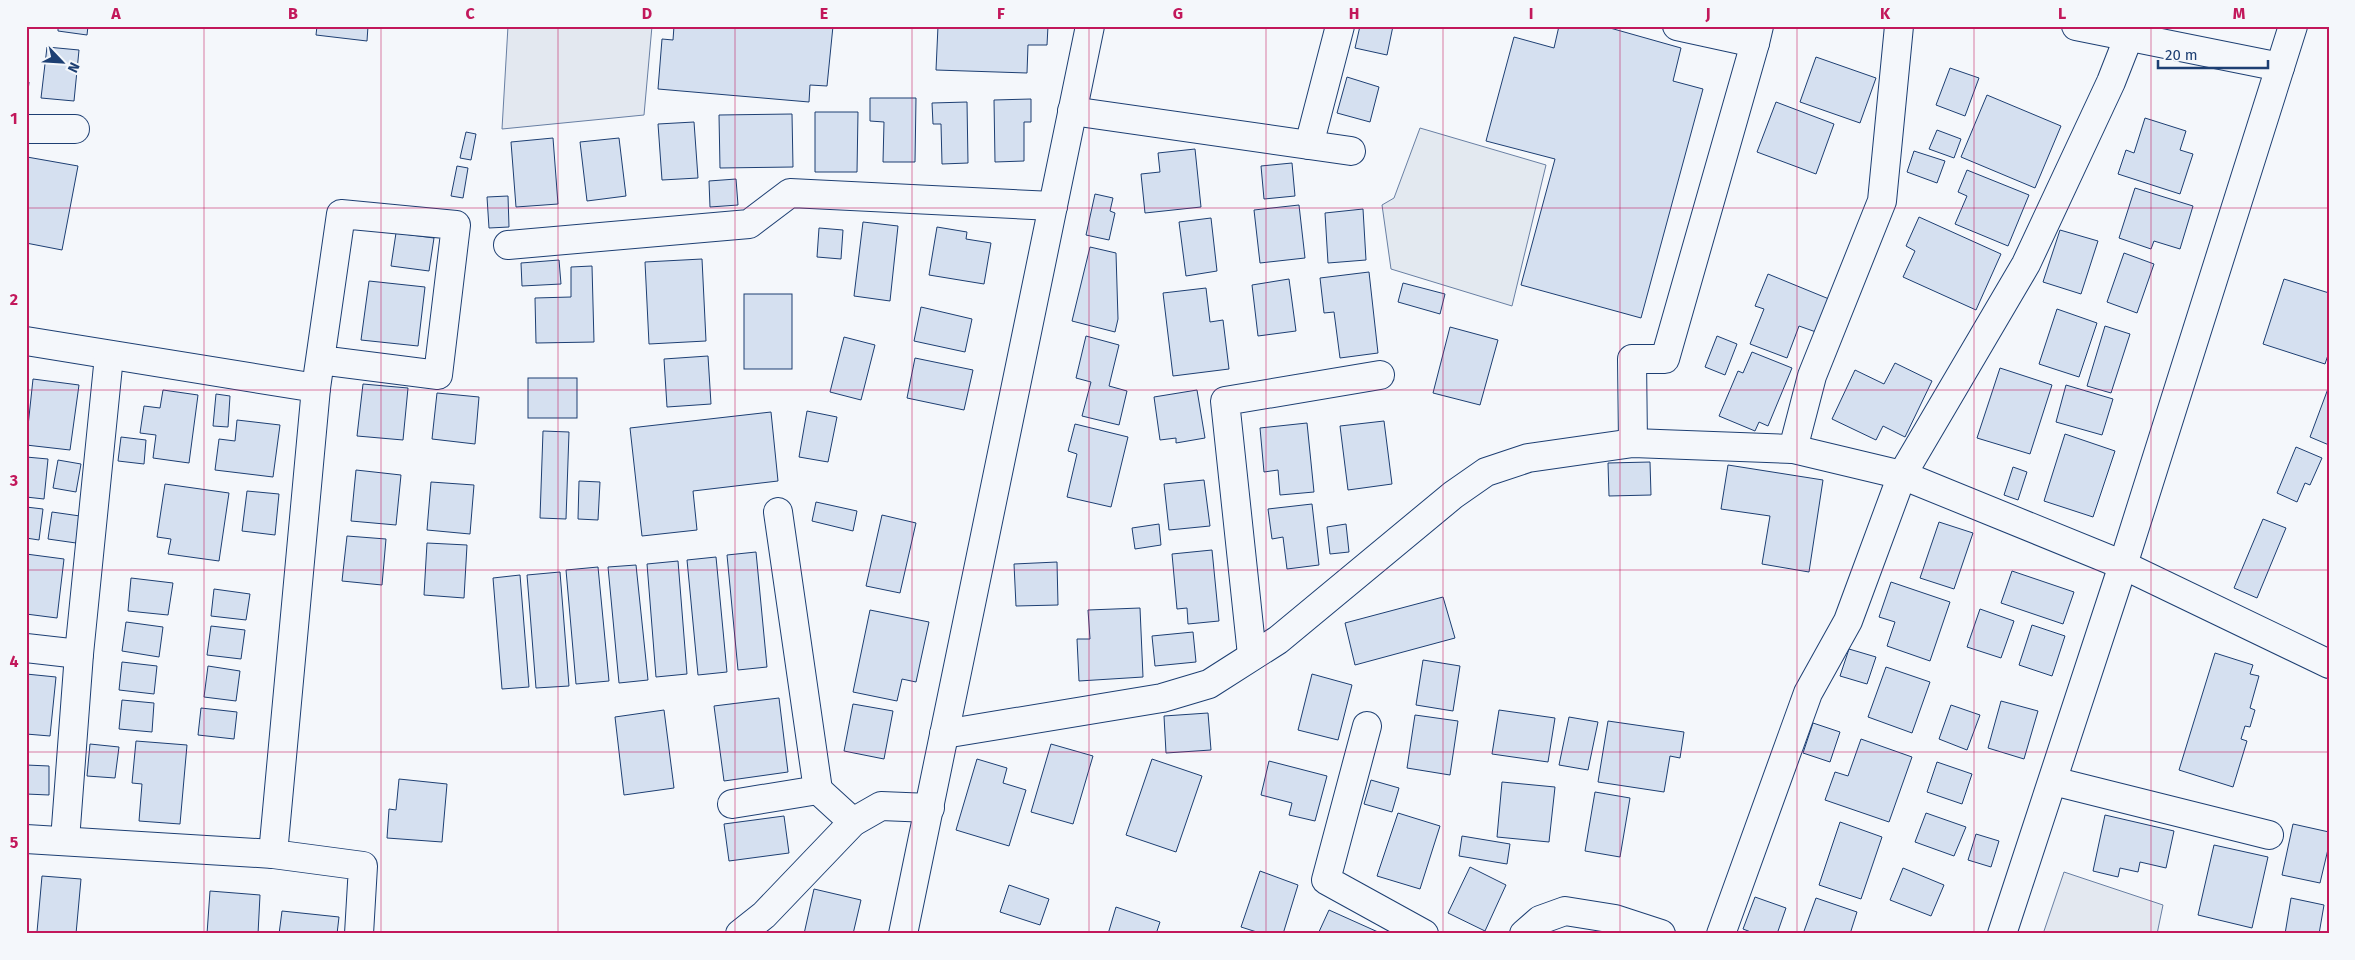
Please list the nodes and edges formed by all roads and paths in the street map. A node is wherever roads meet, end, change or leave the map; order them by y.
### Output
1 (1090, 26) edge
2 (1340, 26) edge
3 (1677, 26) edge
4 (1899, 26) edge
5 (2076, 26) edge
6 (2293, 26) edge
7 (1757, 35) edge
8 (2129, 36) junction
9 (2280, 67) junction
10 (1072, 111) junction
11 (26, 129) edge
12 (75, 129) dead end
13 (1309, 145) junction
14 (1351, 151) dead end
15 (1053, 206) junction
16 (508, 245) dead end
17 (26, 341) edge
18 (109, 356) junction
19 (320, 360) junction
20 (1380, 375) dead end
21 (316, 388) junction
22 (1633, 443) junction
23 (1793, 449) junction
24 (1902, 475) junction
25 (778, 512) dead end
26 (2123, 565) junction
27 (26, 648) edge
28 (79, 654) junction
29 (1252, 655) junction
30 (2329, 664) edge
31 (1367, 726) dead end
32 (944, 734) junction
33 (2053, 781) junction
34 (818, 790) junction
35 (732, 804) dead end
36 (930, 808) junction
37 (853, 822) junction
38 (2269, 835) dead end
39 (26, 838) edge
40 (65, 840) junction
41 (273, 854) junction
42 (359, 934) edge
43 (740, 934) edge
44 (903, 934) edge
45 (1424, 934) edge
46 (1524, 934) edge
47 (1661, 934) edge
48 (1721, 934) edge
49 (2002, 934) edge

1 - 10 street
2 - 13 street
3 - 7 street
4 - 23 street
5 - 8 street
6 - 9 street
7 - 22 street
8 - 9 street
8 - 24 street
9 - 26 street
10 - 13 street
10 - 15 street
11 - 12 street
13 - 14 street
15 - 16 street
15 - 32 street
17 - 18 street
18 - 21 street
18 - 28 street
19 - 19 street
19 - 21 street
20 - 29 street
21 - 41 street
22 - 23 street
22 - 29 street
23 - 24 street
24 - 26 street
24 - 48 street
25 - 34 street
26 - 30 street
26 - 33 street
27 - 28 street
28 - 40 street
29 - 32 street
31 - 45 street
32 - 36 street
33 - 38 street
33 - 49 street
34 - 35 street
34 - 37 street
36 - 37 street
36 - 44 street
37 - 43 street
39 - 40 street
40 - 41 street
41 - 42 street
46 - 47 street

